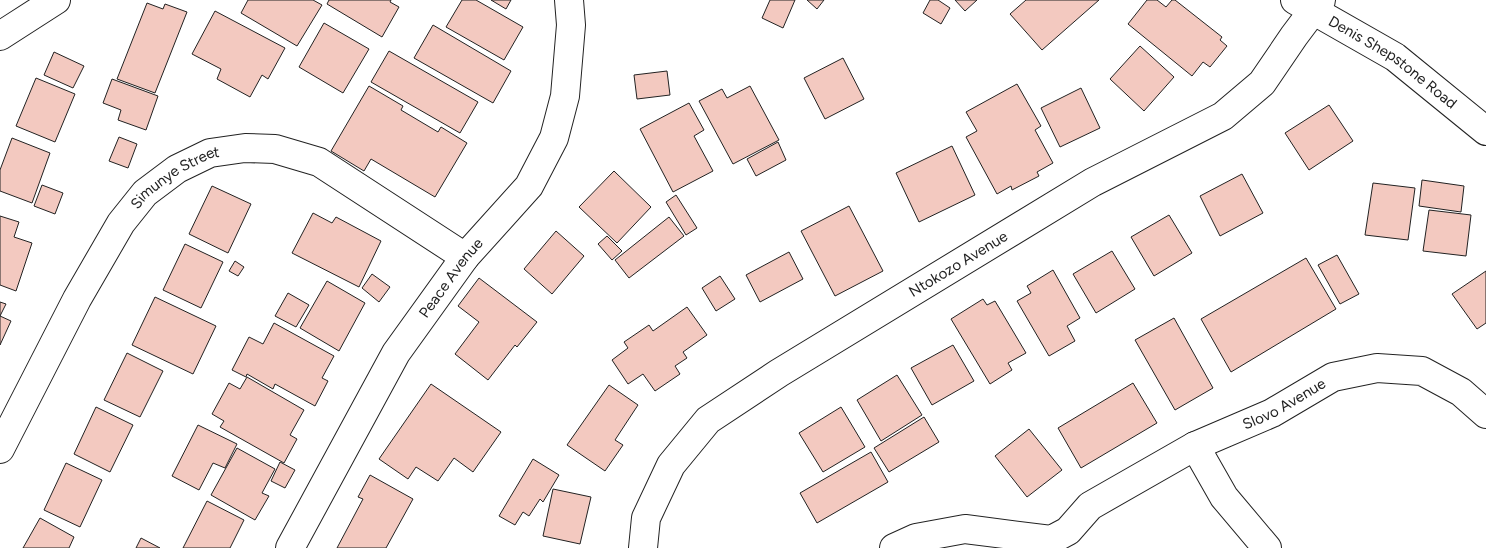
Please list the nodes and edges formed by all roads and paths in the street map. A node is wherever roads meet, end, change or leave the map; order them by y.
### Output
1 (56, 0) edge
2 (569, 0) edge
3 (1310, 4) edge
4 (0, 36) edge
5 (1486, 131) edge
6 (465, 257) junction
7 (1486, 414) edge
8 (1195, 446) junction
9 (0, 449) edge
10 (290, 548) edge
11 (643, 548) edge
12 (894, 548) edge
13 (1267, 548) edge

1 - 4 street
2 - 6 street, Peace Avenue
3 - 5 street, Denis Shepstone Road
3 - 11 street, Ntokozo Avenue
6 - 9 street, Simunye Street
6 - 10 street, Peace Avenue
7 - 8 street, Slovo Avenue
8 - 12 street, Slovo Avenue
8 - 13 street

